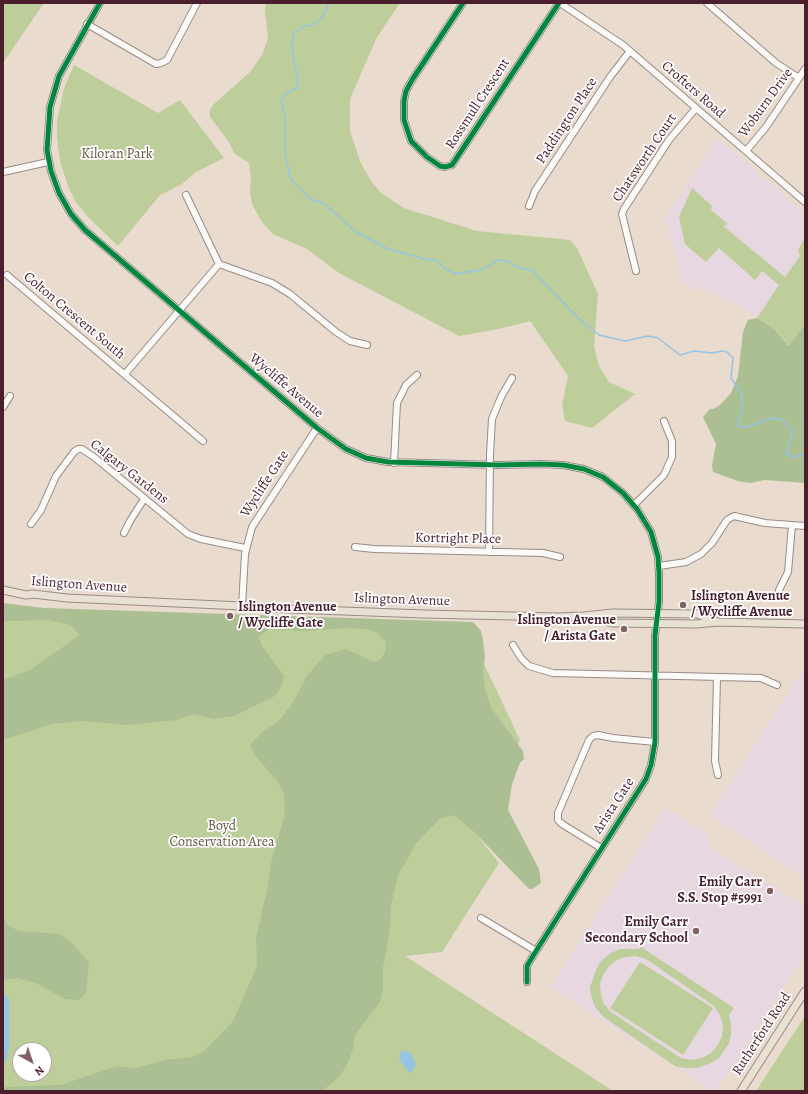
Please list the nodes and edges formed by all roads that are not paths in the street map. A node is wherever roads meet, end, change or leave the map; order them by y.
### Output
1 (100, 3) edge
2 (197, 3) edge
3 (462, 3) edge
4 (559, 3) edge
5 (707, 3) edge
6 (87, 24) junction
7 (630, 51) junction
8 (805, 69) edge
9 (799, 78) junction
10 (696, 108) junction
11 (746, 151) junction
12 (48, 162) junction
13 (3, 172) edge
14 (186, 195) dead end
15 (805, 202) edge
16 (529, 206) dead end
17 (219, 264) junction
18 (636, 271) dead end
19 (7, 275) dead end
20 (180, 311) junction
21 (366, 345) dead end
22 (124, 374) junction
23 (417, 375) dead end
24 (512, 378) dead end
25 (10, 396) dead end
26 (3, 406) edge
27 (664, 421) dead end
28 (317, 428) junction
29 (203, 441) dead end
30 (394, 463) junction
31 (490, 464) junction
32 (144, 499) junction
33 (634, 505) junction
34 (31, 524) dead end
35 (792, 525) junction
36 (805, 526) edge
37 (124, 533) dead end
38 (355, 547) dead end
39 (245, 548) junction
40 (489, 552) junction
41 (560, 557) dead end
42 (659, 566) junction
43 (3, 590) edge
44 (779, 590) dead end
45 (242, 606) junction
46 (658, 613) junction
47 (584, 616) junction
48 (718, 622) junction
49 (656, 624) junction
50 (805, 624) edge
51 (513, 645) dead end
52 (656, 676) junction
53 (717, 677) junction
54 (777, 685) dead end
55 (655, 742) junction
56 (718, 775) dead end
57 (601, 848) junction
58 (481, 918) dead end
59 (536, 951) junction
60 (527, 982) dead end
61 (805, 991) edge
62 (741, 1091) edge

1 - 6 street, Wycliffe Avenue
2 - 6 street
3 - 4 street, Rossmull Crescent
4 - 7 street, Crofters Road
5 - 9 street
6 - 12 street, Wycliffe Avenue
7 - 10 street, Crofters Road
7 - 16 street, Paddington Place
8 - 9 street, Woburn Drive
9 - 11 street, Woburn Drive
10 - 11 street, Crofters Road
10 - 18 street, Chatsworth Court
11 - 15 street, Crofters Road
12 - 13 street
12 - 20 street, Wycliffe Avenue
14 - 17 street
17 - 20 street
17 - 21 street
19 - 22 street, Colton Crescent South
20 - 22 street
20 - 28 street, Wycliffe Avenue
22 - 29 street, Colton Crescent South
23 - 30 street
24 - 31 street
25 - 26 street
27 - 33 street
28 - 30 street, Wycliffe Avenue
28 - 39 street, Wycliffe Gate
30 - 31 street, Wycliffe Avenue
31 - 33 street, Wycliffe Avenue
31 - 40 street
32 - 34 street, Calgary Gardens
32 - 37 street
32 - 39 street, Calgary Gardens
33 - 42 street, Wycliffe Avenue
35 - 36 street
35 - 42 street
35 - 44 street
38 - 40 street, Kortright Place
39 - 45 street, Wycliffe Gate
40 - 41 street, Kortright Place
42 - 46 street, Wycliffe Avenue
43 - 45 main road, Islington Avenue
45 - 47 main road, Islington Avenue
46 - 47 main road, Islington Avenue
46 - 48 main road, Islington Avenue
46 - 49 street, Wycliffe Avenue
47 - 49 main road, Islington Avenue
48 - 49 main road, Islington Avenue
48 - 50 main road, Islington Avenue
49 - 52 street, Arista Gate
51 - 52 street
52 - 53 street
52 - 55 street, Arista Gate
53 - 54 street
53 - 56 street
55 - 57 street, Arista Gate
55 - 57 street
57 - 59 street, Arista Gate
58 - 59 street
59 - 60 street, Arista Gate
61 - 62 main road, Rutherford Road

